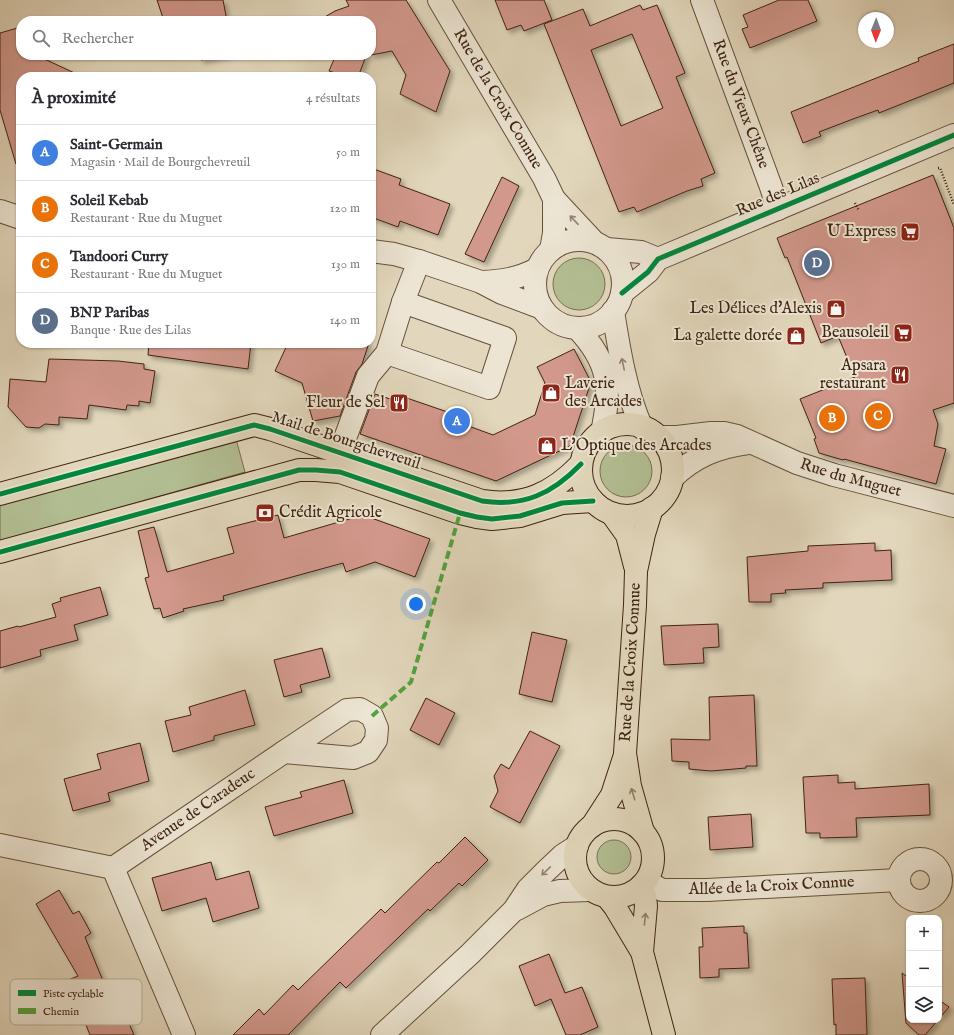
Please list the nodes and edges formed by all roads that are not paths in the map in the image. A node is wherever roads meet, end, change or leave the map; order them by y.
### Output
1 (439, 0) edge
2 (702, 0) edge
3 (954, 135) edge
4 (554, 199) junction
5 (778, 209) junction
6 (0, 211) edge
7 (16, 216) edge
8 (600, 246) junction
9 (551, 250) junction
10 (376, 252) edge
11 (658, 259) junction
12 (419, 261) junction
13 (537, 269) junction
14 (481, 282) junction
15 (403, 302) junction
16 (618, 302) junction
17 (542, 308) junction
18 (577, 328) junction
19 (387, 353) junction
20 (602, 432) junction
21 (650, 432) junction
22 (749, 443) junction
23 (340, 452) junction
24 (581, 464) junction
25 (672, 478) junction
26 (0, 494) edge
27 (593, 501) junction
28 (954, 506) edge
29 (652, 508) junction
30 (612, 514) junction
31 (0, 552) edge
32 (636, 571) junction
33 (284, 752) dead end
34 (625, 754) junction
35 (592, 826) junction
36 (643, 832) junction
37 (0, 845) edge
38 (577, 846) junction
39 (113, 868) junction
40 (900, 880) dead end
41 (644, 884) junction
42 (599, 893) junction
43 (514, 910) junction
44 (642, 952) junction
45 (184, 1035) edge
46 (382, 1035) edge
47 (664, 1035) edge

1 - 4 street, Rue de la Croix Connue
2 - 5 street, Rue du Vieux Chêne
3 - 5 street, Rue des Lilas
8 -> 4 street, Rue de la Croix Connue
4 - 9 street, Rue de la Croix Connue
5 - 11 street, Rue des Lilas
6 - 7 street
8 - 9 street, Rue de la Croix Connue
8 - 11 street
8 - 16 street, Rue de la Croix Connue
9 - 13 street, Rue de la Croix Connue
10 - 12 street
11 - 16 street, Rue des Lilas
12 - 14 street
12 - 15 street
13 - 14 street
13 - 17 street
14 - 17 street
15 - 19 street
15 - 19 street
16 - 18 street
21 -> 16 street, Rue de la Croix Connue
17 - 18 street
18 - 20 street
19 - 23 street
20 - 21 main road
20 - 24 main road
21 - 22 street, Rue du Muguet
21 - 25 main road
22 - 25 street
22 - 28 street, Rue du Muguet
23 - 24 main road, Mail de Bourgchevreuil
23 - 26 main road, Mail de Bourgchevreuil
24 - 27 main road
25 - 29 main road
27 - 30 main road
27 - 31 main road, Mail de Bourgchevreuil
29 - 30 main road
29 - 32 main road, Rue de la Croix Connue
30 - 32 main road, Rue de la Croix Connue
32 - 34 main road, Rue de la Croix Connue
33 - 39 street, Avenue de Caradeuc
34 - 35 main road, Rue de la Croix Connue
36 -> 34 main road, Rue de la Croix Connue
35 - 36 main road
35 - 38 main road
36 - 41 main road
37 - 39 street
38 - 42 main road
38 -> 43 street
39 - 45 street
40 - 41 street, Allée de la Croix Connue
41 - 42 main road
44 -> 41 main road
42 - 43 street
42 - 44 main road
43 - 46 street
44 - 47 main road

